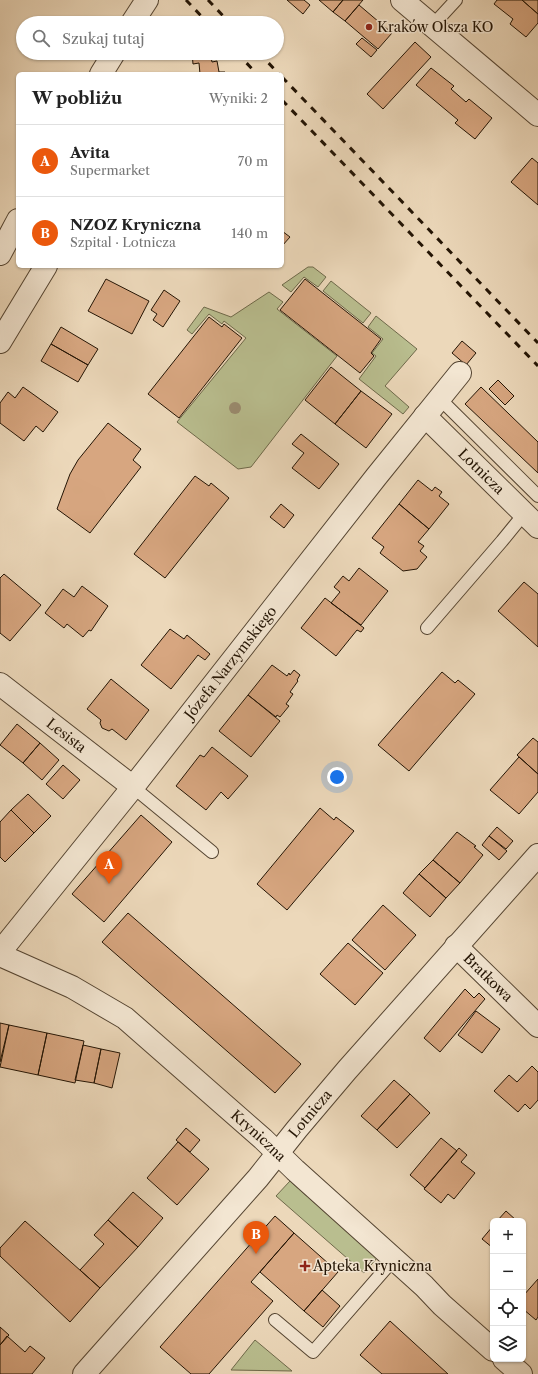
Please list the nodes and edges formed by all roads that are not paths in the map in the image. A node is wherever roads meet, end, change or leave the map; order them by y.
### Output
1 (147, 0) edge
2 (402, 0) edge
3 (456, 0) edge
4 (137, 16) edge
5 (432, 26) junction
6 (110, 60) edge
7 (102, 72) edge
8 (538, 115) edge
9 (16, 224) edge
10 (0, 254) edge
11 (45, 268) edge
12 (0, 342) edge
13 (460, 373) dead end
14 (439, 398) junction
15 (424, 416) junction
16 (538, 496) edge
17 (531, 521) edge
18 (427, 628) dead end
19 (0, 684) edge
20 (133, 787) junction
21 (212, 852) dead end
22 (538, 855) edge
23 (456, 946) junction
24 (0, 953) edge
25 (538, 1026) edge
26 (278, 1154) junction
27 (394, 1259) junction
28 (275, 1320) dead end
29 (490, 1347) edge
30 (507, 1362) edge
31 (84, 1374) edge
32 (521, 1374) edge

1 - 4 street
2 - 5 street
3 - 5 lane
5 - 8 street
6 - 7 street
9 - 10 street
11 - 12 street
13 - 14 street, Józefa Narzymskiego
14 - 15 street, Józefa Narzymskiego
14 - 16 lane
15 - 17 street, Lotnicza
15 - 20 street, Józefa Narzymskiego
17 - 18 lane
19 - 20 street, Lesista
20 - 21 lane
20 - 24 street, Józefa Narzymskiego
22 - 23 street, Lotnicza
23 - 25 street, Bratkowa
23 - 26 street, Lotnicza
24 - 26 street, Kryniczna
26 - 27 street, Kryniczna
26 - 31 street, Lotnicza
27 - 28 lane
27 - 29 street, Kryniczna
30 - 32 street

